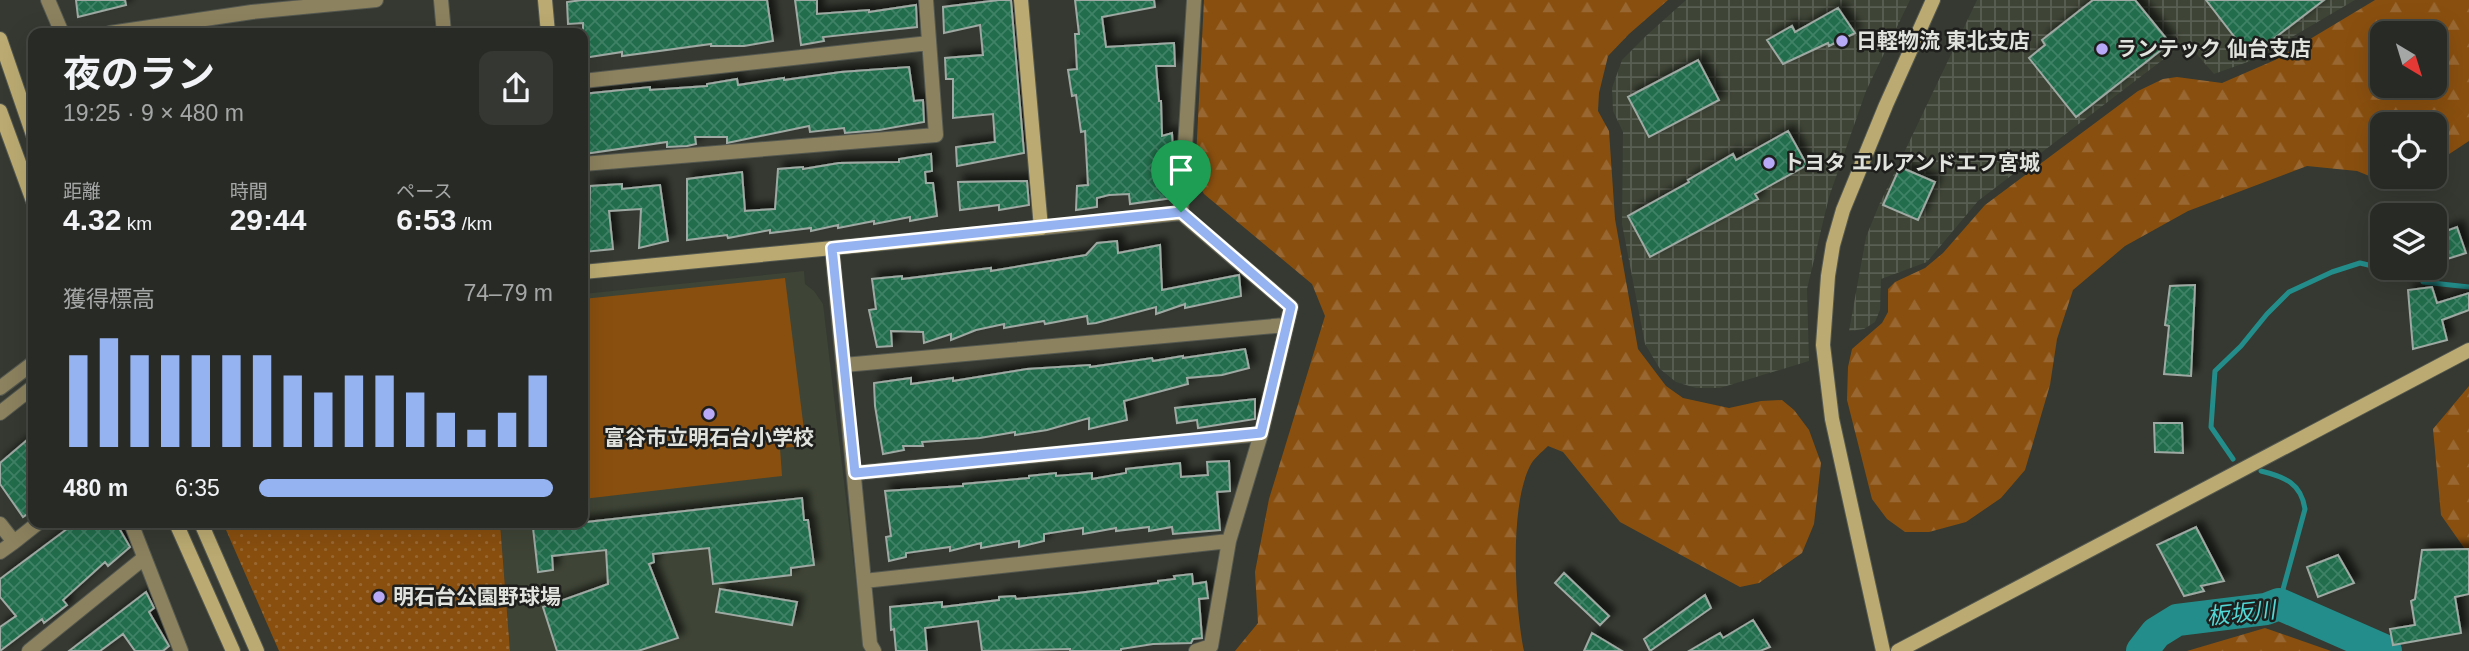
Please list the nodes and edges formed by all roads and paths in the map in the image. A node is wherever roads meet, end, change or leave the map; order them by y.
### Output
1 (48, 0) edge
2 (376, 0) edge
3 (441, 0) edge
4 (545, 0) edge
5 (926, 0) edge
6 (1021, 0) edge
7 (1194, 0) edge
8 (1933, 0) edge
9 (252, 6) edge
10 (60, 28) edge
11 (136, 28) edge
12 (444, 28) edge
13 (548, 28) edge
14 (0, 39) edge
15 (929, 43) junction
16 (588, 80) edge
17 (0, 111) edge
18 (28, 120) edge
19 (588, 164) edge
20 (28, 187) edge
21 (1181, 212) junction
22 (1041, 228) junction
23 (832, 248) junction
24 (588, 272) edge
25 (1285, 326) junction
26 (2469, 350) edge
27 (844, 365) junction
28 (28, 367) edge
29 (0, 388) edge
30 (28, 391) edge
31 (0, 413) edge
32 (1261, 433) junction
33 (855, 473) junction
34 (0, 524) edge
35 (31, 528) edge
36 (133, 528) edge
37 (178, 528) edge
38 (203, 528) edge
39 (1229, 541) junction
40 (13, 542) junction
41 (0, 552) edge
42 (144, 558) junction
43 (864, 581) junction
44 (29, 651) edge
45 (181, 651) edge
46 (233, 651) edge
47 (257, 651) edge
48 (874, 651) edge
49 (1196, 651) edge
50 (1883, 651) edge
51 (1898, 651) edge

1 - 10 street
2 - 9 street
3 - 12 street
4 - 13 street
5 - 15 street
6 - 22 street
7 - 21 street
8 - 50 street
9 - 11 street
14 - 18 street
15 - 16 street
15 - 19 street
17 - 20 street
21 - 22 street
21 - 25 street
22 - 23 street
23 - 24 street
23 - 27 street
25 - 27 street
25 - 32 street
26 - 51 street
27 - 33 street
28 - 29 street
30 - 31 street
32 - 33 street
32 - 39 street
33 - 43 street
34 - 40 street
35 - 40 street
36 - 42 street
37 - 46 street
38 - 47 street
39 - 43 street
39 - 49 street
40 - 41 street
42 - 44 street
42 - 45 street
43 - 48 street

